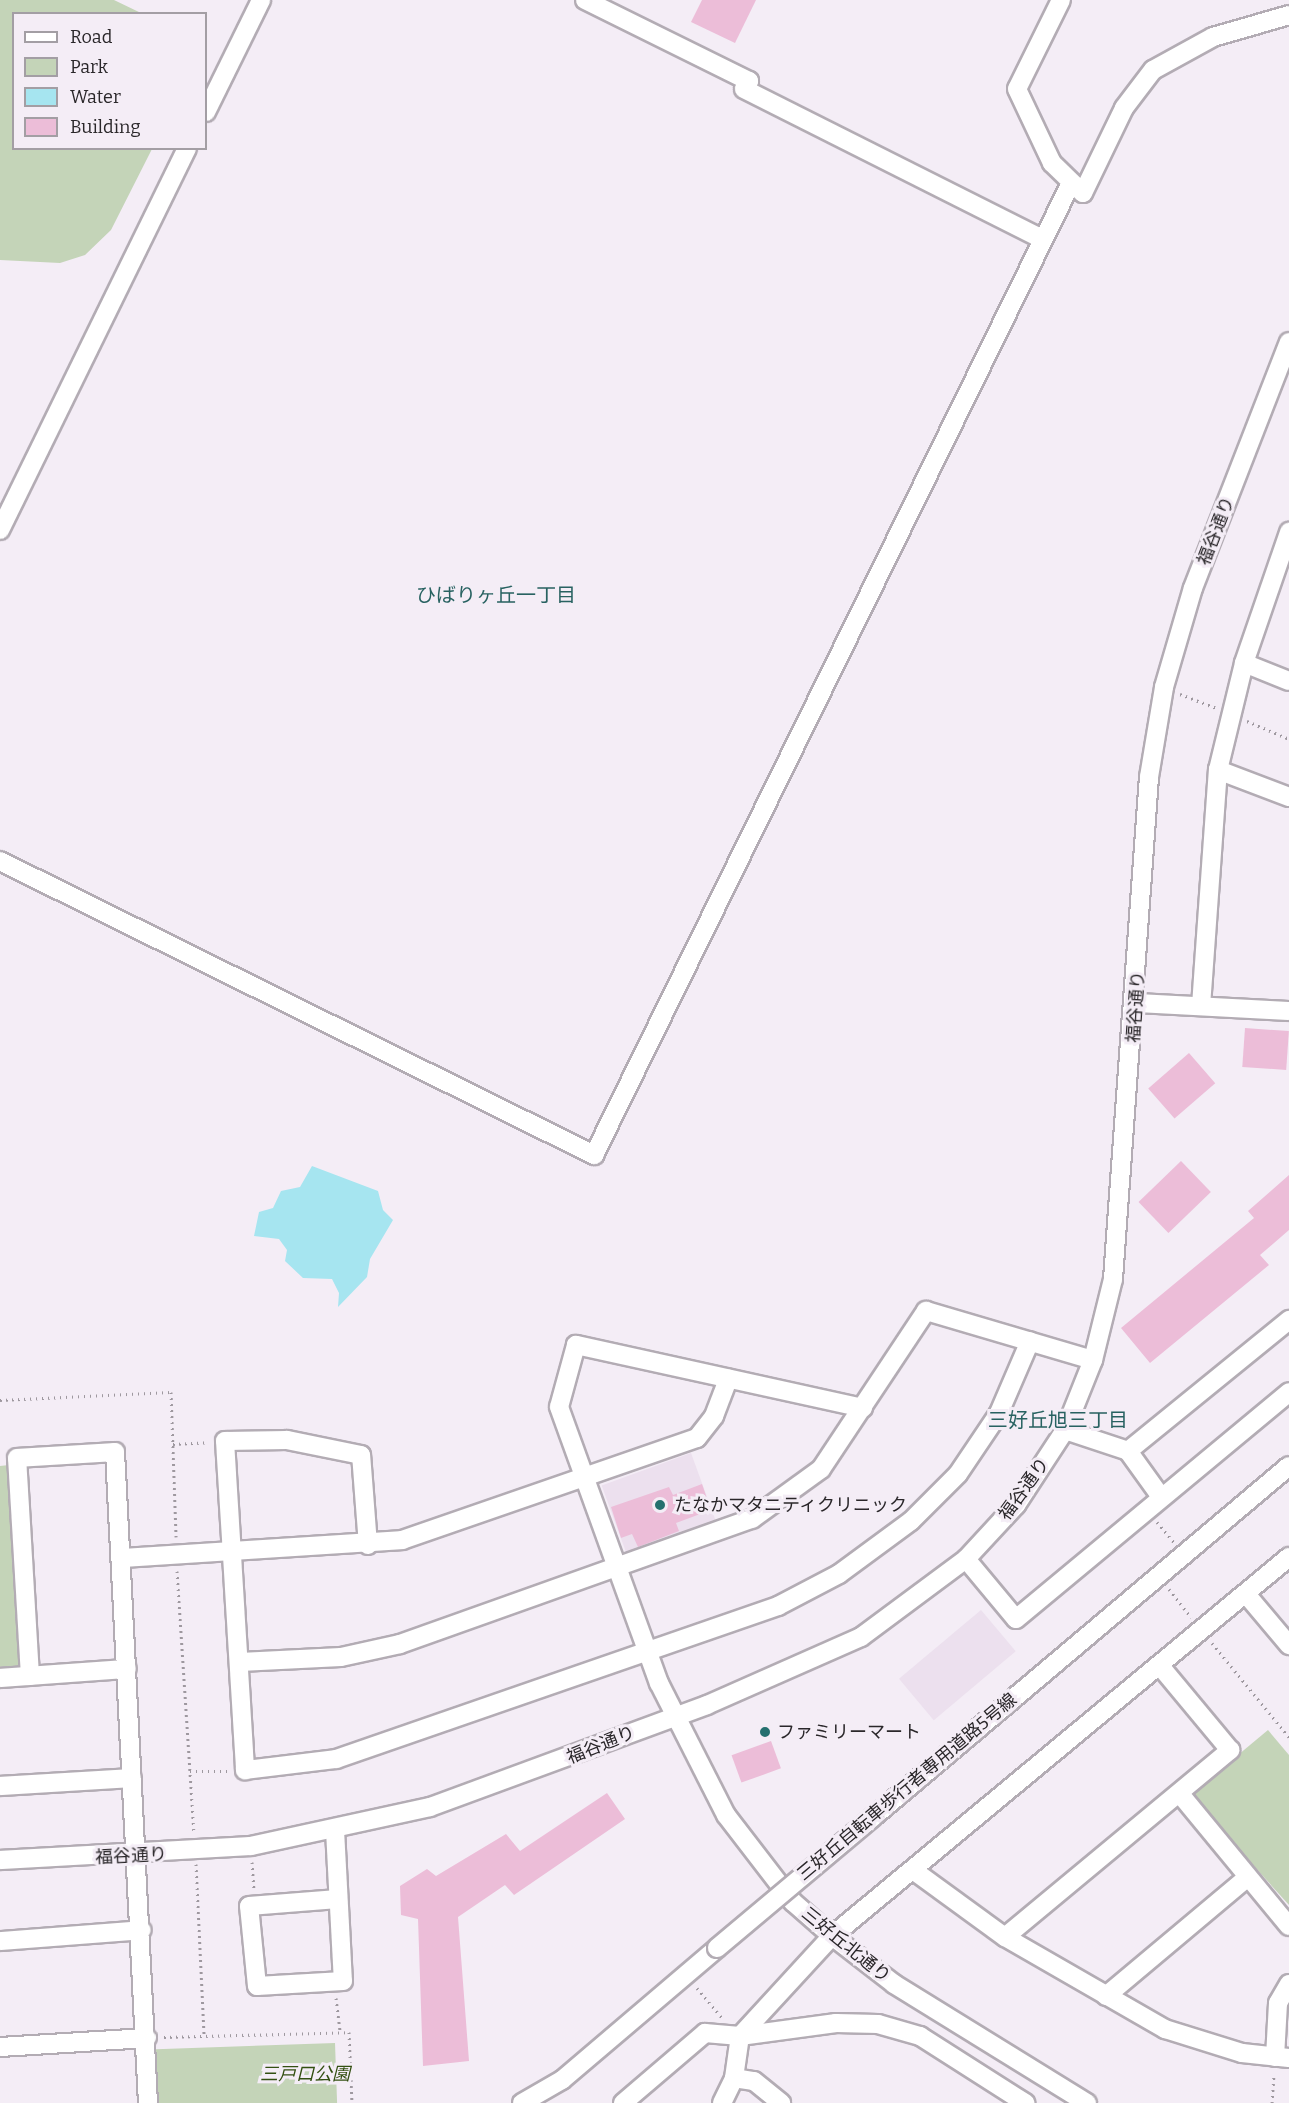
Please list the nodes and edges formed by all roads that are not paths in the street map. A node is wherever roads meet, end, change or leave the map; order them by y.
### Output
1 (261, 0) edge
2 (585, 0) edge
3 (1061, 0) edge
4 (1289, 15) edge
5 (207, 110) edge
6 (187, 150) edge
7 (1070, 185) junction
8 (1042, 239) junction
9 (1289, 342) edge
10 (0, 530) edge
11 (1289, 532) edge
12 (1244, 663) junction
13 (1289, 681) edge
14 (1218, 770) junction
15 (1289, 797) edge
16 (0, 861) edge
17 (1137, 1003) junction
18 (1201, 1006) junction
19 (1289, 1011) edge
20 (1289, 1320) edge
21 (1030, 1341) junction
22 (1093, 1360) junction
23 (728, 1379) junction
24 (1289, 1392) edge
25 (863, 1408) junction
26 (1065, 1430) junction
27 (1128, 1451) junction
28 (1289, 1467) edge
29 (585, 1476) junction
30 (1154, 1503) junction
31 (368, 1545) junction
32 (230, 1551) junction
33 (1289, 1557) edge
34 (124, 1558) junction
35 (966, 1559) junction
36 (615, 1564) junction
37 (1246, 1594) junction
38 (1289, 1644) edge
39 (645, 1648) junction
40 (240, 1662) junction
41 (1160, 1666) junction
42 (127, 1669) junction
43 (30, 1676) junction
44 (0, 1678) edge
45 (675, 1716) junction
46 (132, 1778) junction
47 (0, 1786) edge
48 (1180, 1794) junction
49 (335, 1830) junction
50 (139, 1856) junction
51 (0, 1860) edge
52 (914, 1870) junction
53 (1248, 1877) junction
54 (338, 1899) junction
55 (1289, 1926) edge
56 (142, 1930) junction
57 (832, 1936) junction
58 (1005, 1937) junction
59 (0, 1941) edge
60 (1289, 1984) edge
61 (1106, 1996) junction
62 (740, 2036) junction
63 (147, 2038) junction
64 (0, 2048) edge
65 (1282, 2057) edge
66 (735, 2078) junction
67 (148, 2103) edge
68 (522, 2103) edge
69 (623, 2103) edge
70 (722, 2103) edge
71 (781, 2103) edge
72 (1025, 2103) edge
73 (1087, 2103) edge

1 - 5 street
2 - 8 street
3 - 7 street
4 - 7 street
6 - 10 street
7 - 8 street
8 - 16 street
9 - 17 street, 福谷通り
11 - 12 street
12 - 13 street
12 - 14 street
14 - 15 street
14 - 18 street
17 - 18 street
17 - 22 street, 福谷通り
18 - 19 street
20 - 27 street
21 - 22 street
21 - 25 street
21 - 39 street
22 - 26 street, 福谷通り
23 - 25 street
23 - 29 street
23 - 29 street, 三好丘北通り
24 - 30 street
25 - 36 street
26 - 27 street
26 - 35 street, 福谷通り
27 - 30 street
28 - 68 street, 三好丘自転車歩行者専用道路5号線, bridge
29 - 31 street
29 - 36 street, 三好丘北通り
30 - 35 street
31 - 32 street
31 - 32 street
32 - 34 street
32 - 40 street
33 - 37 street
34 - 42 street
34 - 43 street
35 - 45 street, 福谷通り
36 - 39 street, 三好丘北通り
36 - 40 street
37 - 38 street
37 - 41 street
39 - 40 street
39 - 45 street, 三好丘北通り
41 - 48 street
41 - 52 street
42 - 43 street
42 - 46 street
43 - 44 street
45 - 49 street, 福谷通り
45 - 57 street, 三好丘北通り
46 - 47 street
46 - 50 street
48 - 53 street
48 - 58 street
49 - 50 street, 福谷通り
49 - 54 street
50 - 51 street, 福谷通り
50 - 56 street
52 - 57 street
52 - 58 street
53 - 55 street
53 - 61 street
54 - 54 street
56 - 59 street
56 - 63 street
57 - 62 street
57 - 73 street, 三好丘北通り
58 - 61 street
60 - 65 street
61 - 65 street
62 - 66 street
62 - 69 street
62 - 72 street
63 - 64 street
63 - 67 street
66 - 70 street
66 - 71 street

